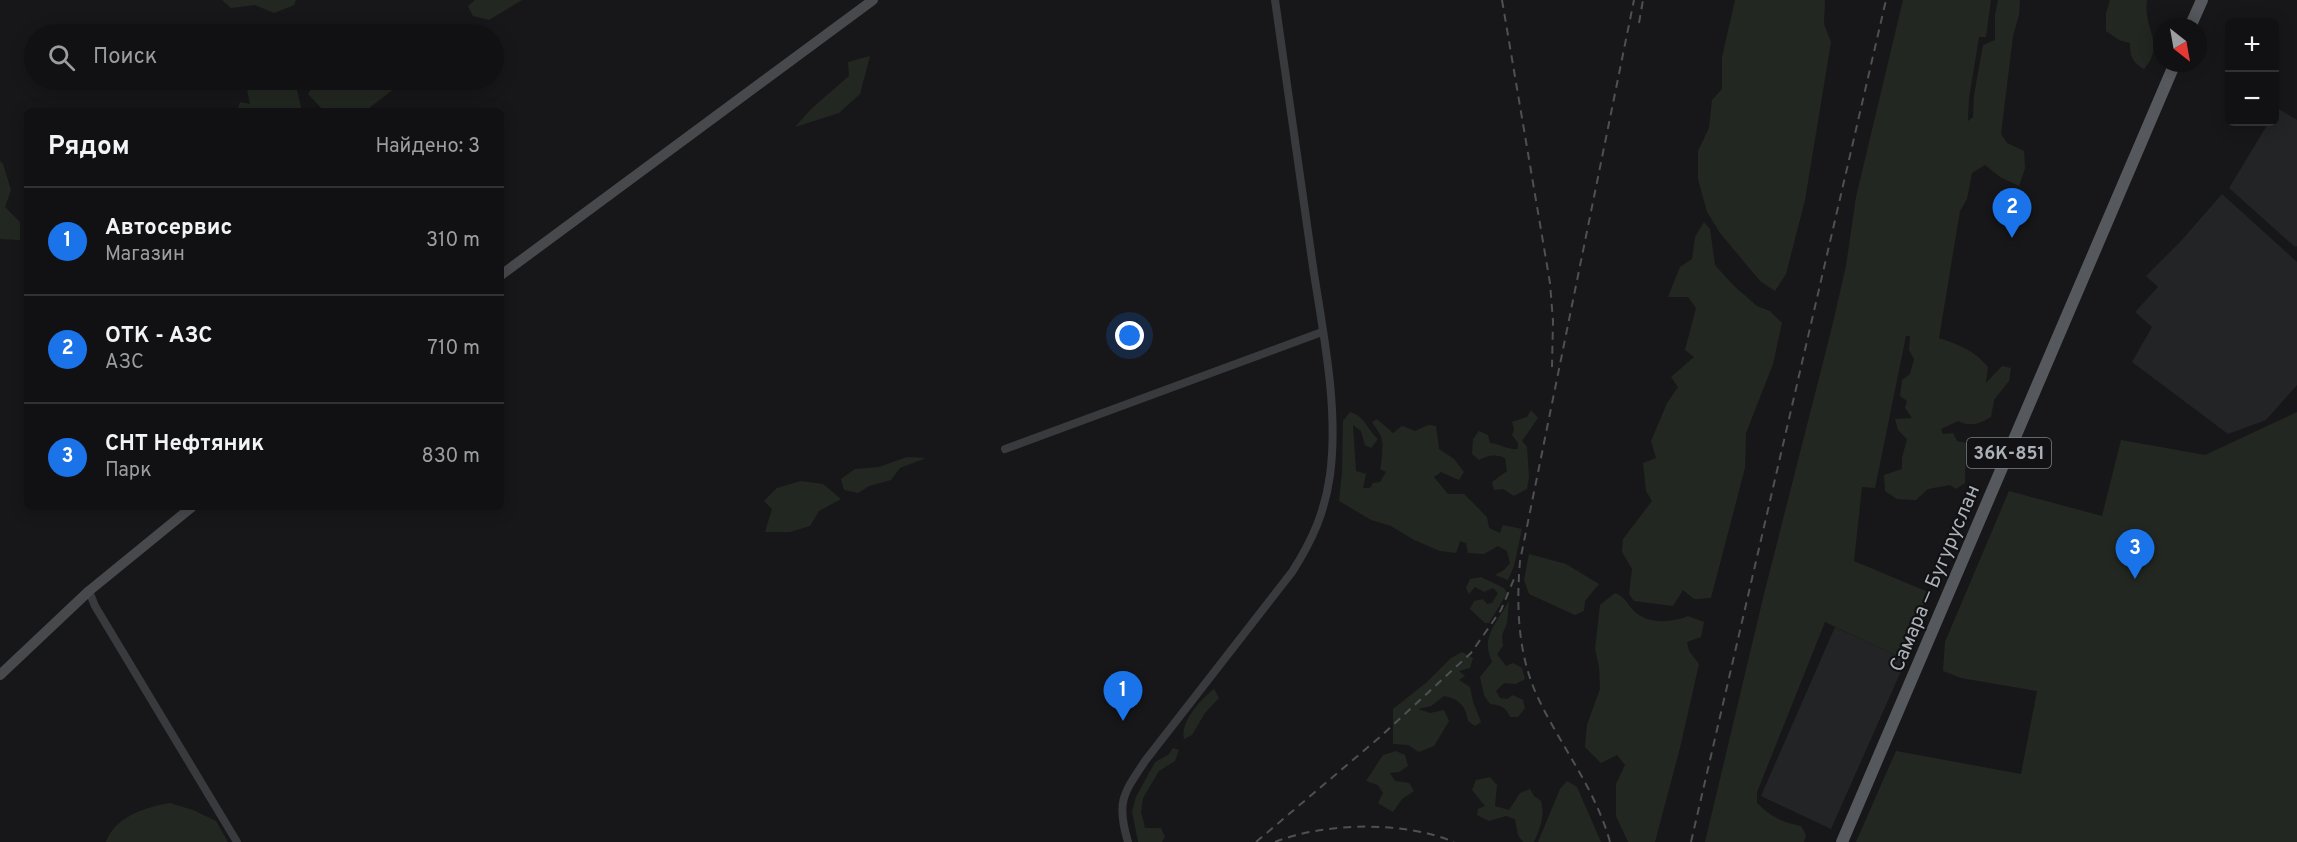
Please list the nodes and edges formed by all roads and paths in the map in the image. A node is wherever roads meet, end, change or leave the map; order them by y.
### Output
1 (873, 0) edge
2 (1275, 0) edge
3 (2202, 0) edge
4 (2194, 18) edge
5 (2171, 72) edge
6 (504, 273) edge
7 (1322, 332) junction
8 (1005, 449) dead end
9 (188, 510) edge
10 (89, 591) junction
11 (0, 675) edge
12 (237, 842) edge
13 (1128, 842) edge
14 (1842, 842) edge

1 - 6 street
2 - 7 street
3 - 4 main road
5 - 14 main road, Самара — Бугуруслан / 36К-851
7 - 8 street
7 - 13 street
9 - 10 street
10 - 11 street
10 - 12 street

